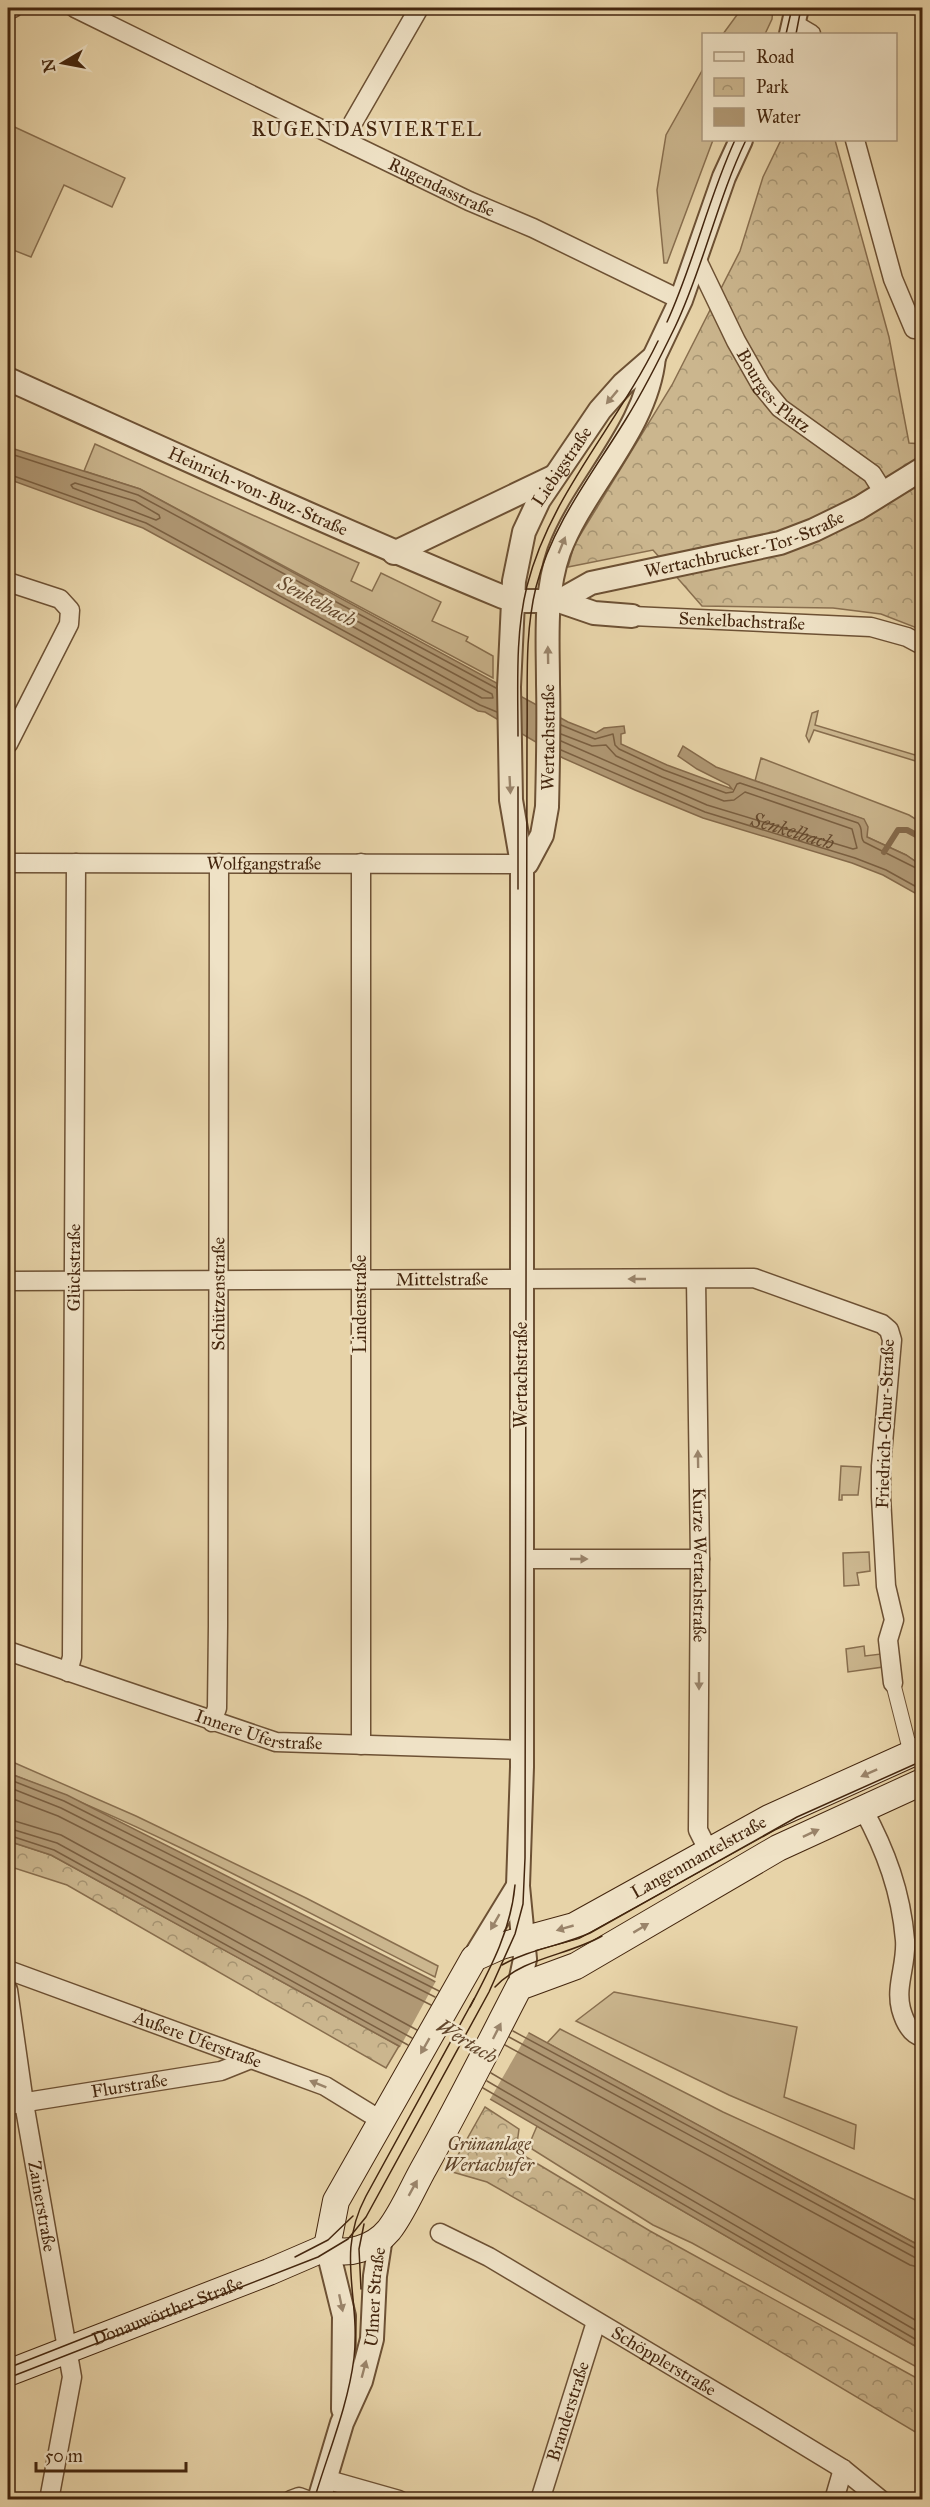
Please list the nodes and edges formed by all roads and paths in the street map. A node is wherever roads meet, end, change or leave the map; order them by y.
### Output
1 (13, 8) edge
2 (75, 8) edge
3 (419, 8) edge
4 (8, 10) edge
5 (343, 140) junction
6 (741, 141) edge
7 (855, 141) edge
8 (697, 260) junction
9 (681, 300) junction
10 (914, 329) dead end
11 (654, 357) junction
12 (8, 378) edge
13 (922, 469) edge
14 (554, 476) junction
15 (884, 493) junction
16 (394, 553) junction
17 (8, 582) edge
18 (513, 599) junction
19 (566, 600) junction
20 (632, 616) joint
21 (922, 645) edge
22 (8, 744) edge
23 (8, 863) edge
24 (76, 863) junction
25 (219, 863) junction
26 (361, 863) junction
27 (522, 864) junction
28 (521, 1278) junction
29 (359, 1280) junction
30 (696, 1280) junction
31 (8, 1281) edge
32 (75, 1281) junction
33 (217, 1281) junction
34 (521, 1559) junction
35 (700, 1559) junction
36 (8, 1651) edge
37 (68, 1672) junction
38 (893, 1683) joint
39 (212, 1722) junction
40 (361, 1745) junction
41 (522, 1750) junction
42 (917, 1752) edge
43 (922, 1782) edge
44 (863, 1809) junction
45 (708, 1850) junction
46 (518, 1886) junction
47 (523, 1940) junction
48 (474, 1958) junction
49 (8, 1970) edge
50 (519, 1987) junction
51 (8, 1990) edge
52 (920, 2036) edge
53 (251, 2059) junction
54 (16, 2104) edge
55 (382, 2121) junction
56 (440, 2233) dead end
57 (381, 2237) junction
58 (327, 2247) junction
59 (596, 2322) junction
60 (67, 2350) junction
61 (8, 2373) edge
62 (342, 2423) junction
63 (843, 2469) junction
64 (322, 2489) edge
65 (49, 2499) edge
66 (291, 2499) edge
67 (307, 2499) edge
68 (399, 2499) edge
69 (540, 2499) edge
70 (834, 2499) edge
71 (881, 2499) edge

1 - 4 street
2 - 5 street, Rugendasstraße
3 - 5 street
5 - 9 street, Rugendasstraße
6 - 8 street, Liebigstraße
7 - 10 street
8 - 9 street, Liebigstraße
8 - 15 street, Bourges-Platz
9 - 11 street, Liebigstraße
11 -> 14 street, Liebigstraße
19 -> 11 street, Liebigstraße
12 - 16 street, Heinrich-von-Buz-Straße
13 - 15 street, Wertachbrucker-Tor-Straße
14 - 16 street
14 - 18 street, Liebigstraße
15 - 19 street, Wertachbrucker-Tor-Straße
16 - 18 street, Heinrich-von-Buz-Straße
17 - 22 street
18 - 19 street, Heinrich-von-Buz-Straße
18 -> 27 street, Wertachstraße
19 - 20 street, Senkelbachstraße
27 -> 19 street, Wertachstraße
20 - 21 street, Senkelbachstraße
23 - 24 street, Wolfgangstraße
24 - 25 street, Wolfgangstraße
24 - 32 street, Glückstraße
25 - 26 street, Wolfgangstraße
25 - 33 street, Schützenstraße
26 - 27 street, Wolfgangstraße
26 - 29 street, Lindenstraße
27 - 28 street, Wertachstraße
28 - 29 street, Mittelstraße
30 -> 28 street, Mittelstraße
28 - 34 street, Wertachstraße
29 - 33 street, Mittelstraße
29 - 40 street, Lindenstraße
35 -> 30 street, Kurze Wertachstraße
30 - 38 street, Friedrich-Chur-Straße
31 - 32 street, Mittelstraße
32 - 33 street, Mittelstraße
32 - 37 street, Glückstraße
33 - 39 street, Schützenstraße
34 -> 35 street
34 - 41 street, Wertachstraße
35 -> 45 street, Kurze Wertachstraße
36 - 37 street, Innere Uferstraße
37 - 39 street, Innere Uferstraße
38 - 42 street, Friedrich-Chur-Straße
39 - 40 street, Innere Uferstraße
40 - 41 street, Innere Uferstraße
41 - 46 street, Wertachstraße
42 -> 45 main road, Langenmantelstraße
43 - 44 main road, Langenmantelstraße
50 -> 44 main road, Langenmantelstraße
44 - 52 street
45 -> 47 main road, Langenmantelstraße
46 - 47 street, Wertachstraße
46 -> 48 street, Wertachstraße
47 - 48 main road, Langenmantelstraße
47 - 50 street, Wertachstraße
48 -> 55 main road
49 - 53 street, Äußere Uferstraße
57 -> 50 main road, Ulmer Straße
51 - 54 street, Zainerstraße
53 - 54 street, Flurstraße
55 -> 53 street, Äußere Uferstraße
54 - 60 street, Zainerstraße
55 - 58 main road
56 - 59 street, Schöpplerstraße
57 - 58 main road, Donauwörther Straße
62 -> 57 street, Ulmer Straße
58 - 60 main road, Donauwörther Straße
58 -> 62 street, Ulmer Straße
59 - 63 street, Schöpplerstraße
59 - 69 street, Branderstraße
60 - 61 main road, Donauwörther Straße
60 - 65 street, Zainerstraße
62 - 64 street, Ulmer Straße
63 - 70 street
63 - 71 street, Schöpplerstraße
64 - 68 street
66 - 67 street

